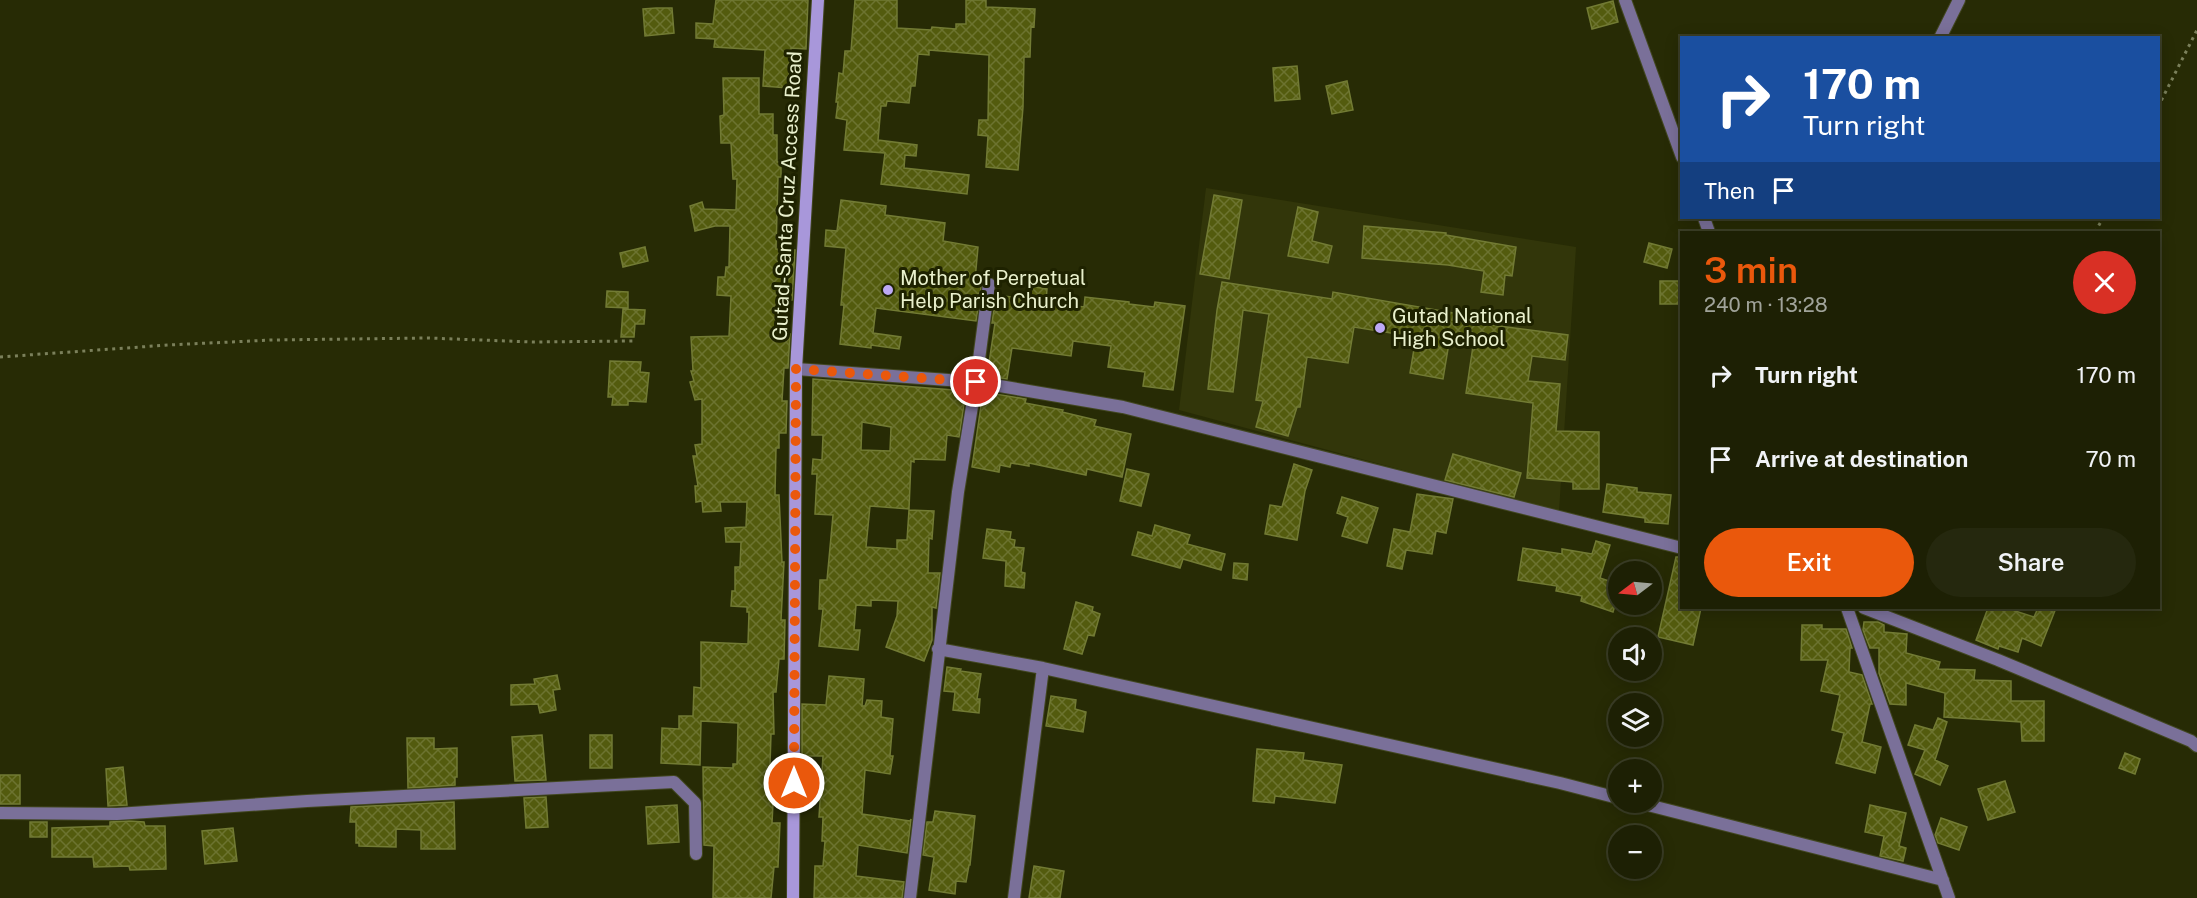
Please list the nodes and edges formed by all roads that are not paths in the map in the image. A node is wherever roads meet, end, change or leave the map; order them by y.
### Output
1 (818, 0) edge
2 (1625, 0) edge
3 (1959, 0) edge
4 (1941, 36) edge
5 (1680, 151) edge
6 (989, 284) dead end
7 (796, 369) junction
8 (976, 382) junction
9 (1680, 547) edge
10 (1847, 609) edge
11 (1867, 609) edge
12 (938, 649) junction
13 (1043, 668) junction
14 (2197, 746) edge
15 (1608, 795) edge
16 (1662, 809) edge
17 (0, 813) edge
18 (696, 854) dead end
19 (1943, 880) junction
20 (793, 898) edge
21 (910, 898) edge
22 (1014, 898) edge
23 (1949, 898) edge

1 - 7 main road, Gutad-Santa Cruz Access Road
2 - 5 street
3 - 4 street
6 - 8 street
7 - 8 street
7 - 20 main road, Gutad-Santa Cruz Access Road
8 - 9 street
8 - 12 street
10 - 19 street
11 - 14 street
12 - 13 street
12 - 21 street
13 - 15 street
13 - 22 street
16 - 19 street
17 - 18 street
19 - 23 street

